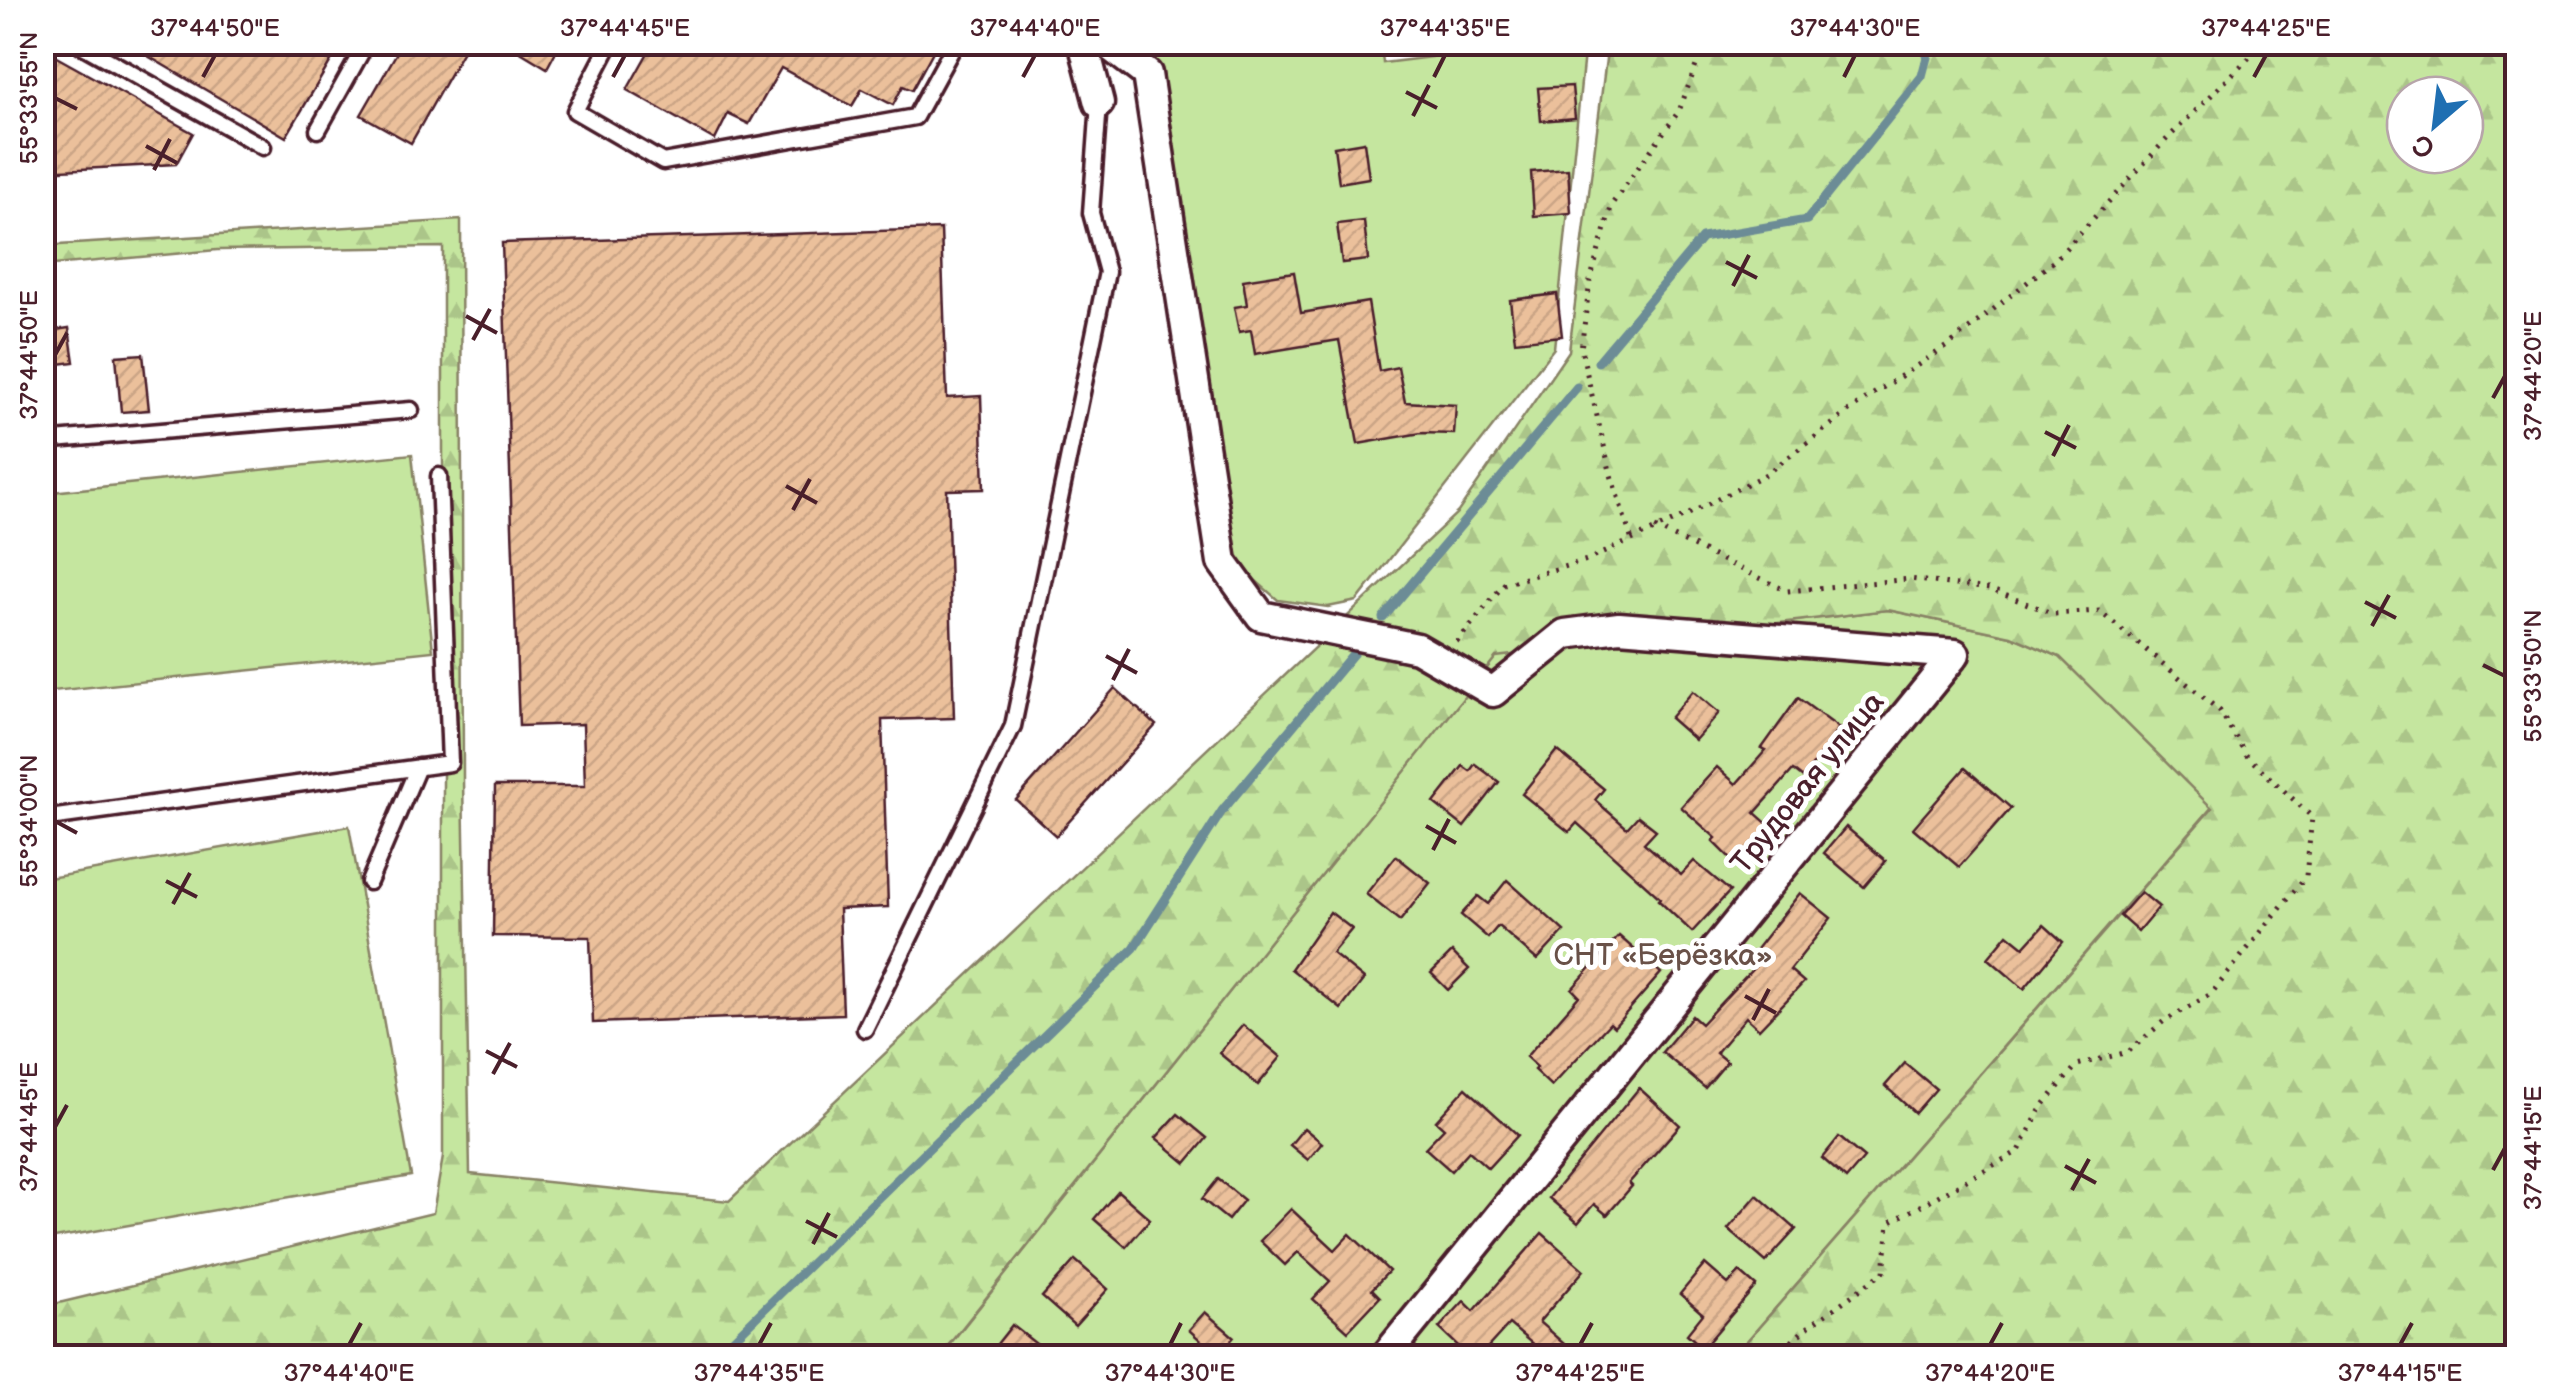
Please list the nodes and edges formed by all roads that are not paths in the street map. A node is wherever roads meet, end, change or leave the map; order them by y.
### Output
1 (76, 42) edge
2 (367, 42) edge
3 (611, 42) edge
4 (956, 42) edge
5 (1082, 42) edge
6 (1104, 42) edge
7 (1099, 103) joint
8 (318, 130) dead end
9 (263, 148) dead end
10 (411, 410) dead end
11 (42, 441) edge
12 (438, 476) dead end
13 (418, 767) junction
14 (42, 818) edge
15 (369, 882) dead end
16 (865, 1029) dead end
17 (1384, 1358) edge

1 - 9 lane
2 - 8 lane
3 - 4 lane
5 - 7 street
6 - 17 street, Трудовая улица
7 - 16 lane
10 - 11 lane
12 - 13 lane
13 - 14 lane
13 - 15 lane

